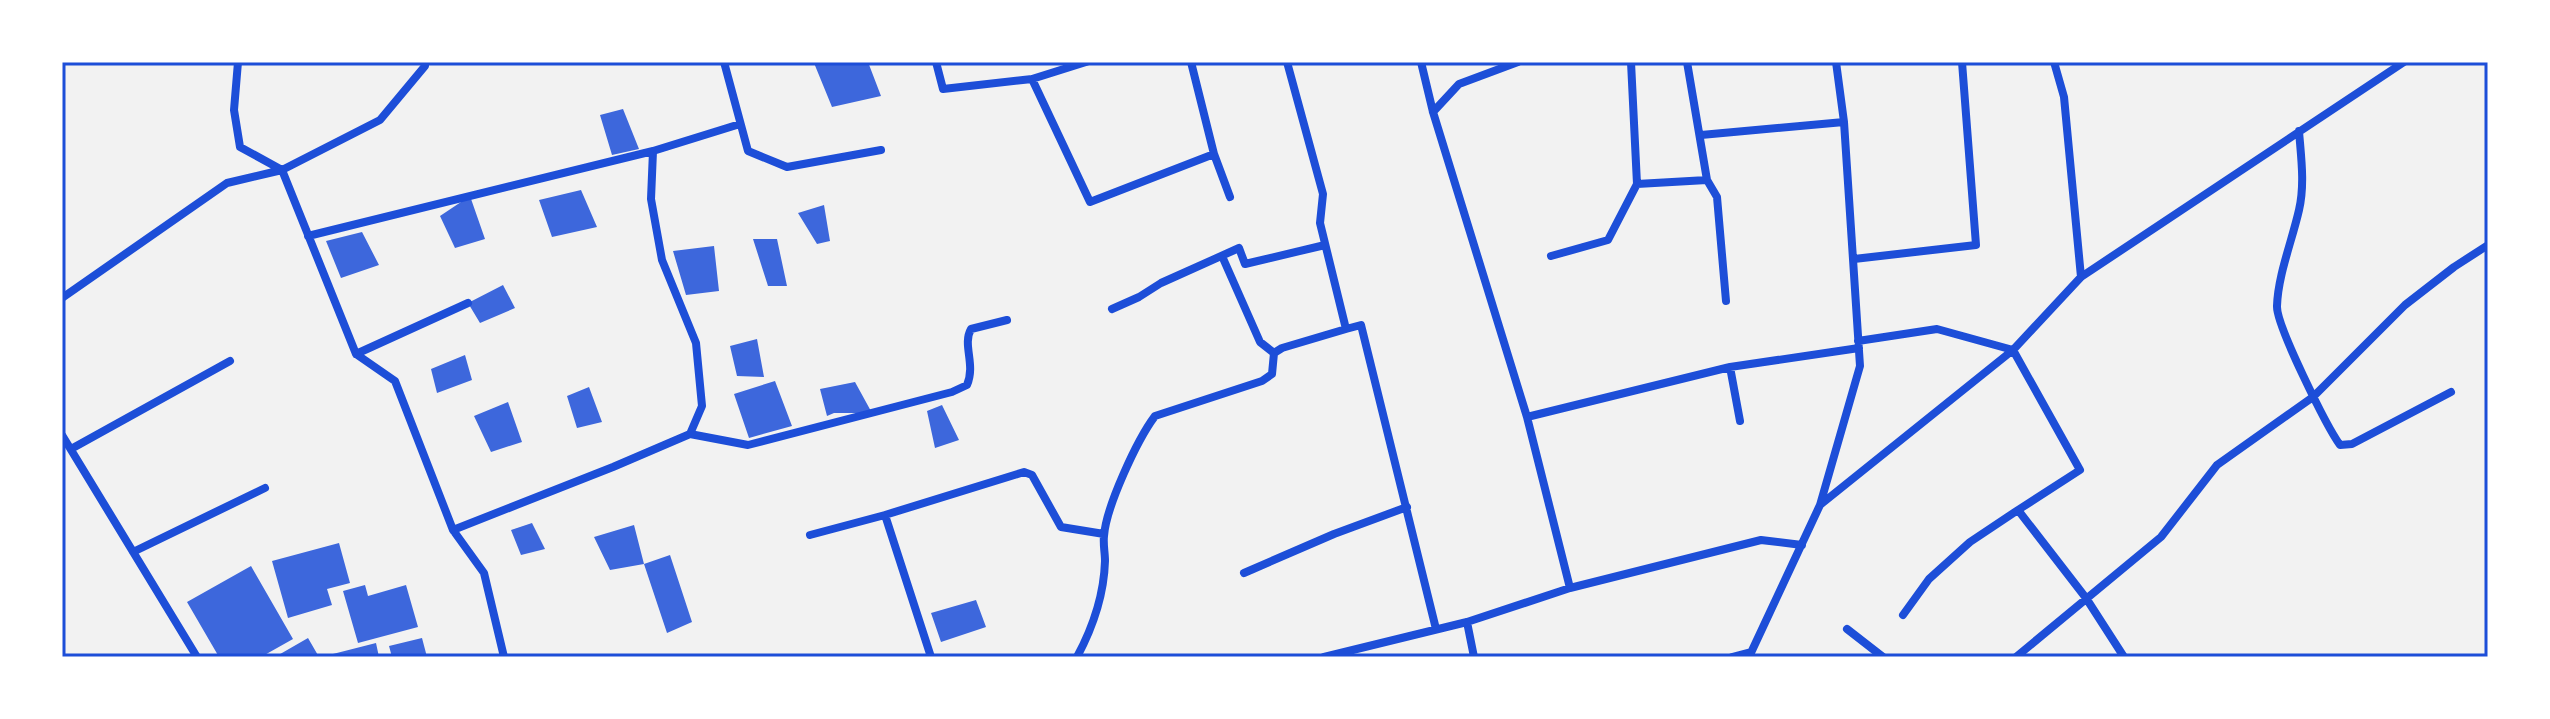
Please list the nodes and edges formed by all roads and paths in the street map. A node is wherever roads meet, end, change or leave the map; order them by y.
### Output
1 (238, 62) edge
2 (425, 62) edge
3 (724, 62) edge
4 (936, 62) edge
5 (1086, 62) edge
6 (1191, 62) edge
7 (1287, 62) edge
8 (1421, 62) edge
9 (1518, 62) edge
10 (1631, 62) edge
11 (1687, 62) edge
12 (1836, 62) edge
13 (1962, 62) edge
14 (2054, 62) edge
15 (2404, 62) edge
16 (1032, 79) junction
17 (1433, 112) junction
18 (1844, 122) junction
19 (740, 124) junction
20 (2299, 131) junction
21 (1701, 135) junction
22 (881, 150) dead end
23 (653, 151) junction
24 (1214, 154) junction
25 (282, 170) junction
26 (1707, 180) junction
27 (1637, 184) junction
28 (1230, 197) dead end
29 (308, 236) junction
30 (1325, 245) junction
31 (2488, 245) edge
32 (1222, 256) junction
33 (1551, 256) dead end
34 (1854, 259) junction
35 (2081, 277) junction
36 (62, 298) edge
37 (1726, 301) dead end
38 (468, 303) dead end
39 (1112, 309) dead end
40 (1007, 320) dead end
41 (1346, 329) junction
42 (1859, 344) junction
43 (2013, 350) junction
44 (1274, 353) junction
45 (356, 354) junction
46 (230, 361) dead end
47 (1730, 367) junction
48 (2451, 392) dead end
49 (2313, 397) junction
50 (1527, 417) junction
51 (1740, 421) dead end
52 (690, 434) junction
53 (62, 435) edge
54 (71, 449) junction
55 (265, 488) dead end
56 (1820, 505) junction
57 (1407, 507) junction
58 (2018, 510) junction
59 (885, 515) junction
60 (453, 530) junction
61 (1104, 534) junction
62 (810, 535) dead end
63 (1802, 545) junction
64 (133, 552) junction
65 (1244, 573) dead end
66 (1570, 588) junction
67 (2086, 598) junction
68 (1903, 615) dead end
69 (1467, 622) junction
70 (1436, 629) junction
71 (1847, 629) dead end
72 (1750, 655) edge
73 (197, 657) edge
74 (504, 657) edge
75 (931, 657) edge
76 (1077, 657) edge
77 (1324, 657) edge
78 (1474, 657) edge
79 (1732, 657) edge
80 (1883, 657) edge
81 (2016, 657) edge
82 (2124, 657) edge

1 - 25 street
2 - 25 street
3 - 19 street
4 - 16 street
5 - 16 street
6 - 24 street
7 - 30 street
8 - 17 street
9 - 17 street
10 - 27 street
11 - 21 street
12 - 18 street
13 - 34 street
14 - 35 street
15 - 20 street
16 - 24 street
17 - 50 street
18 - 21 street
18 - 34 street
19 - 22 street
19 - 23 street
20 - 35 street
20 - 49 street
21 - 26 street
23 - 29 street
23 - 52 street
24 - 28 street
25 - 29 street
25 - 36 street
26 - 27 street
26 - 37 street
27 - 33 street
29 - 45 street
30 - 32 street
30 - 41 street
31 - 49 street
32 - 39 street
32 - 44 street
34 - 42 street
35 - 43 street
38 - 45 street
40 - 52 street
41 - 44 street
41 - 57 street
42 - 43 street
42 - 47 street
42 - 56 street
43 - 56 street
43 - 58 street
44 - 61 street
45 - 60 street
46 - 54 street
47 - 50 street
47 - 51 street
48 - 49 street
49 - 67 street
50 - 66 street
52 - 60 street
53 - 54 street
54 - 64 street
55 - 64 street
56 - 63 street
57 - 65 street
57 - 70 street
58 - 67 street
58 - 68 street
59 - 61 street
59 - 62 street
59 - 75 street
60 - 74 street
61 - 76 street
63 - 66 street
63 - 72 street
64 - 73 street
66 - 69 street
67 - 81 street
67 - 82 street
69 - 70 street
69 - 78 street
70 - 77 street
71 - 80 street
72 - 79 street

